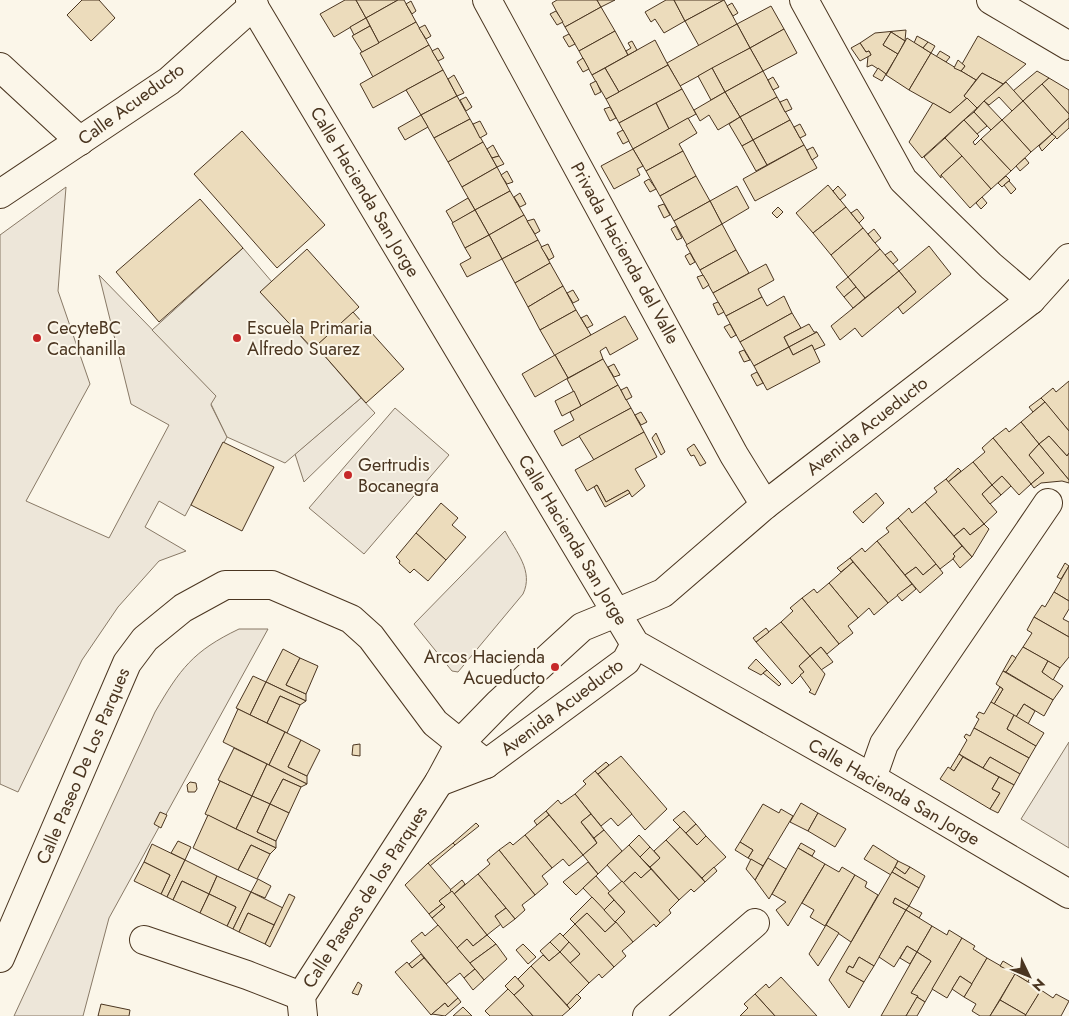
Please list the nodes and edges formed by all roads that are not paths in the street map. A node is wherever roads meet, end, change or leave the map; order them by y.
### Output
1 (487, 0) edge
2 (804, 0) edge
3 (991, 0) edge
4 (252, 2) edge
5 (1069, 46) edge
6 (0, 67) edge
7 (80, 141) junction
8 (0, 194) edge
9 (1069, 258) edge
10 (1031, 300) junction
11 (1048, 503) dead end
12 (765, 505) junction
13 (663, 594) junction
14 (616, 613) junction
15 (635, 644) junction
16 (460, 743) junction
17 (486, 764) junction
18 (872, 778) junction
19 (439, 782) junction
20 (1069, 894) edge
21 (755, 923) dead end
22 (144, 940) dead end
23 (0, 958) edge
24 (302, 1006) edge
25 (647, 1016) edge

1 - 12 street, Privada Hacienda del Valle
2 - 10 street
3 - 5 street
4 - 7 street, Calle Acueducto
4 - 14 street, Calle Hacienda San Jorge
6 - 7 street
7 - 8 street, Calle Acueducto
9 - 10 street, Avenida Acueducto
10 - 12 street, Avenida Acueducto
11 - 18 street
12 - 13 street, Avenida Acueducto
13 - 14 street, Avenida Acueducto
13 - 15 street, Avenida Acueducto
14 - 15 street, Calle Hacienda San Jorge
14 - 16 street, Avenida Acueducto
15 - 17 street, Avenida Acueducto
15 - 18 street, Calle Hacienda San Jorge
16 - 17 street, Calle Paseo De Los Parques
16 - 19 street, Calle Paseos de los Parques
16 - 23 street, Calle Paseo De Los Parques
17 - 19 street
18 - 20 street, Calle Hacienda San Jorge
19 - 24 street, Calle Paseos de los Parques
21 - 25 street
22 - 24 street

